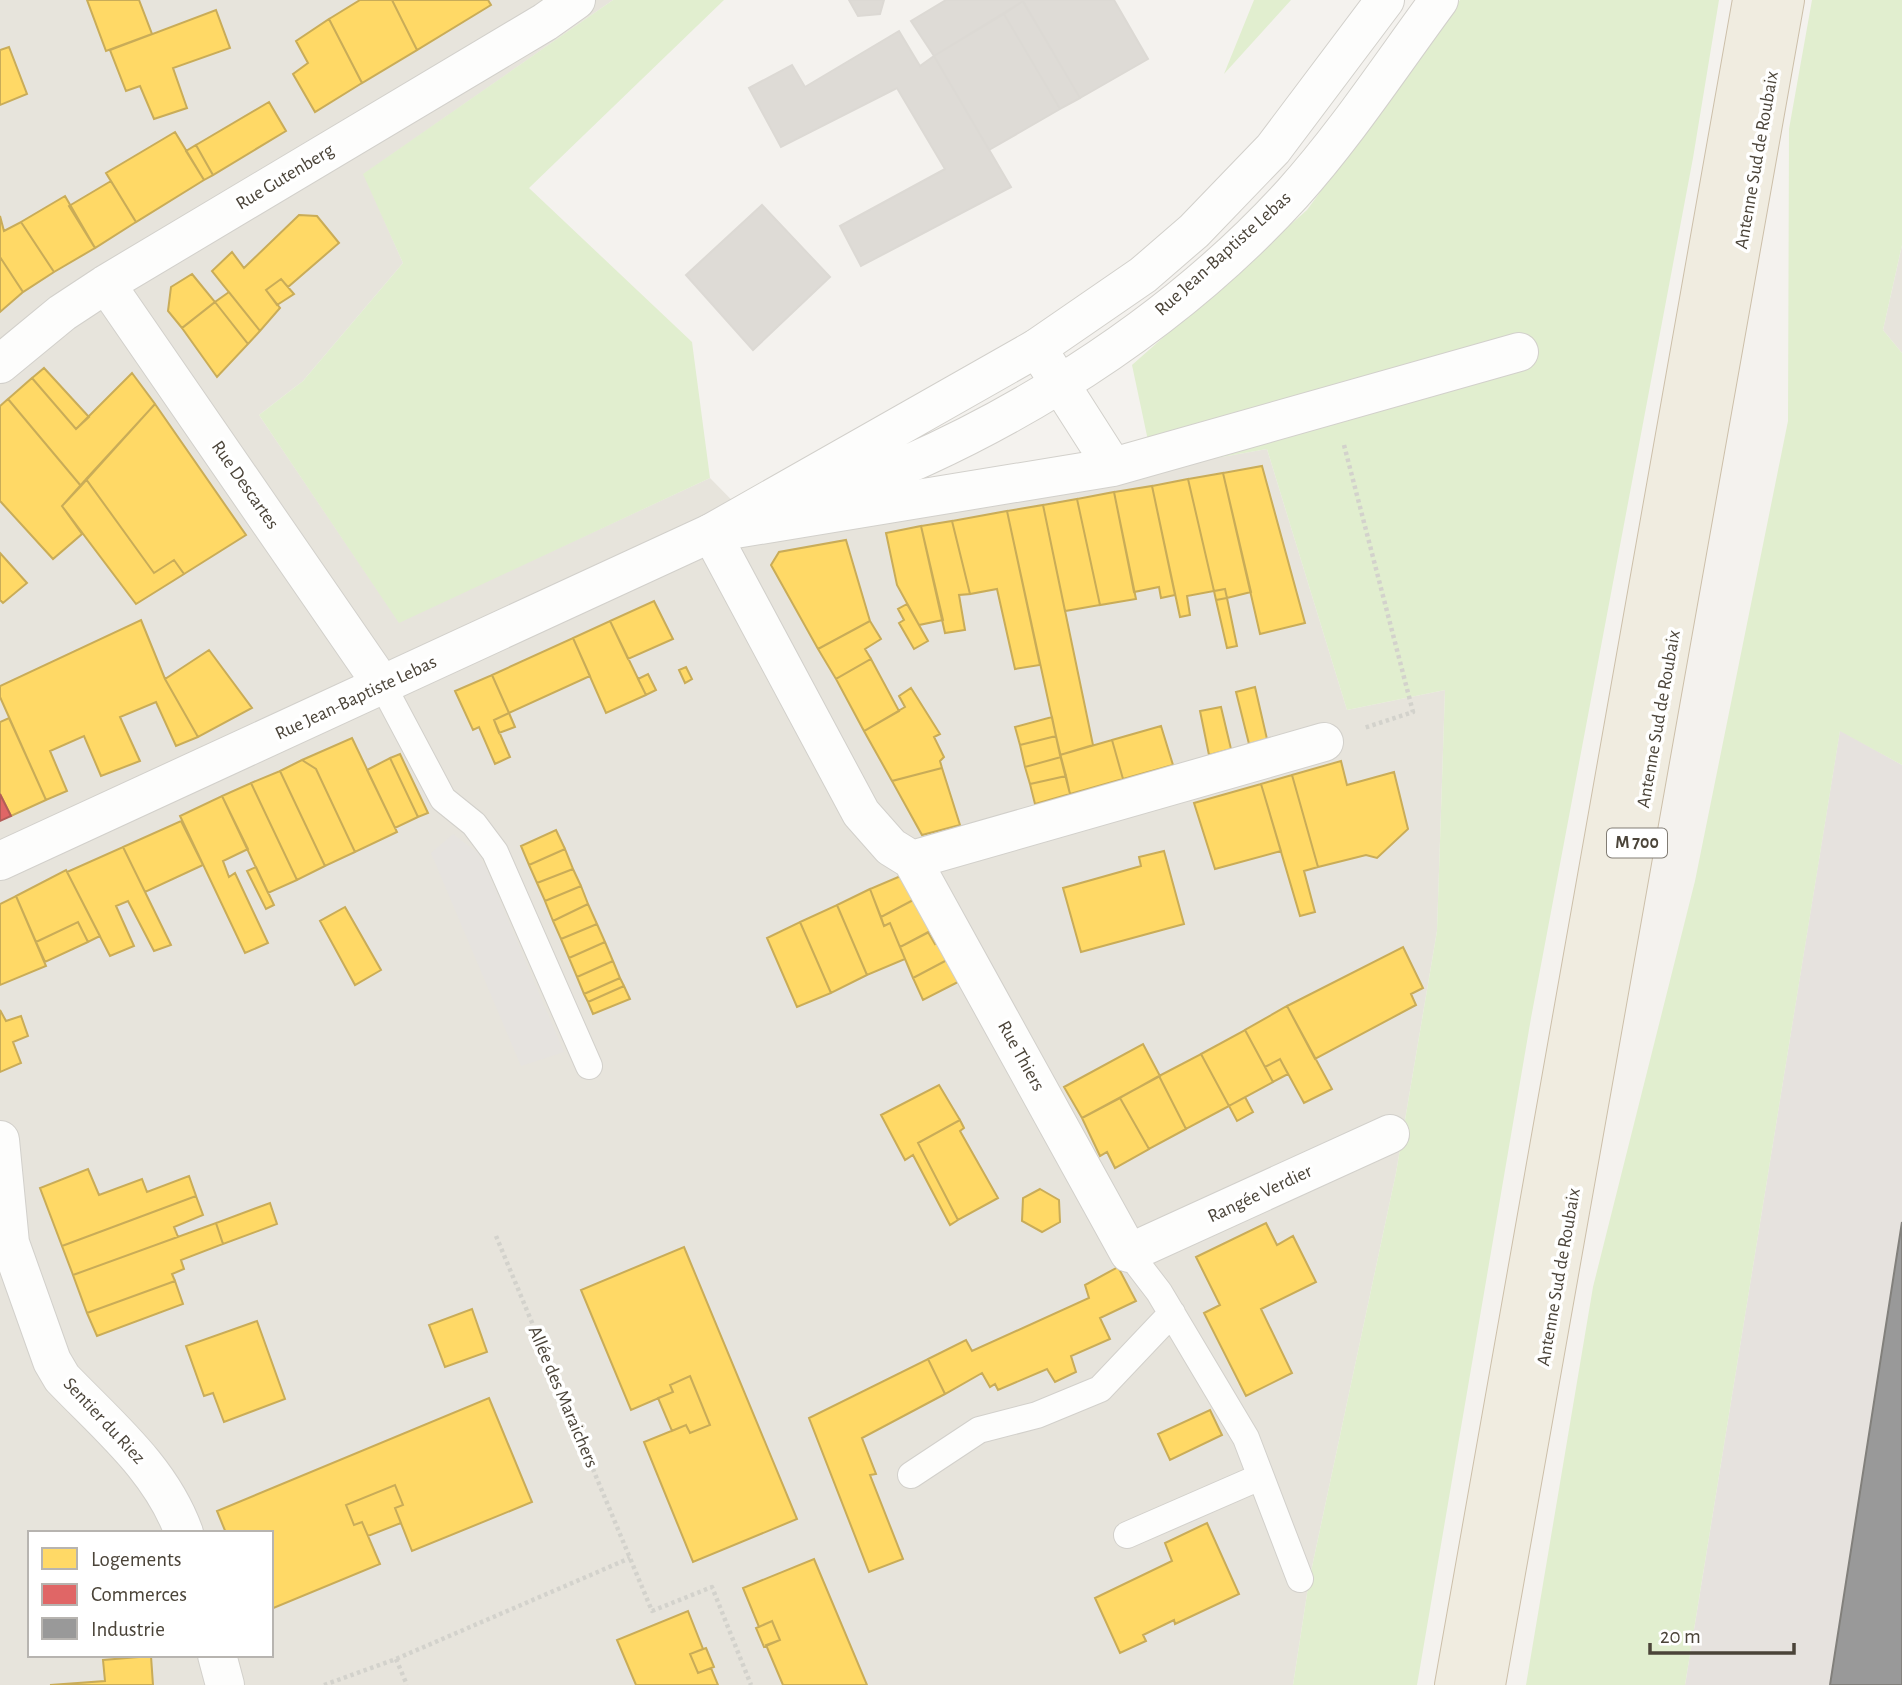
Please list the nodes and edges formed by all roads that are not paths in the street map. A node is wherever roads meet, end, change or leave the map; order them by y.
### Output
1 (576, 0) edge
2 (1385, 0) edge
3 (1439, 0) edge
4 (1752, 0) edge
5 (1786, 0) edge
6 (106, 284) junction
7 (1037, 348) junction
8 (1519, 352) dead end
9 (0, 364) edge
10 (1060, 384) junction
11 (1113, 467) junction
12 (711, 533) junction
13 (383, 686) junction
14 (1324, 742) road end
15 (912, 860) junction
16 (0, 862) edge
17 (589, 1066) dead end
18 (1390, 1134) dead end
19 (0, 1140) edge
20 (1129, 1253) junction
21 (1172, 1313) junction
22 (911, 1475) dead end
23 (1260, 1477) junction
24 (183, 1531) edge
25 (1127, 1535) dead end
26 (1300, 1579) dead end
27 (218, 1657) edge
28 (225, 1685) edge
29 (1454, 1685) edge
30 (1486, 1685) edge

1 - 6 street, Rue Gutenberg
2 - 7 street, Rue Jean-Baptiste Lebas
3 - 10 street, Rue Jean-Baptiste Lebas
4 - 29 highway, Antenne Sud de Roubaix / M 700
5 - 30 highway, Antenne Sud de Roubaix / M 700
6 - 9 street, Rue Gutenberg
6 - 13 street, Rue Descartes
7 - 10 street
7 - 12 street, Rue Jean-Baptiste Lebas
8 - 11 street, Rue Jean-Baptiste Lebas
10 - 11 street
10 - 12 street, Rue Jean-Baptiste Lebas
11 - 12 street, Rue Jean-Baptiste Lebas
12 - 13 street, Rue Jean-Baptiste Lebas
12 - 15 street, Rue Thiers
13 - 16 street, Rue Jean-Baptiste Lebas
13 - 17 lane
14 - 15 street
15 - 20 street, Rue Thiers
18 - 20 street, Rangée Verdier
19 - 24 street, Sentier du Riez
20 - 21 lane
21 - 22 lane
21 - 23 lane
23 - 25 lane
23 - 26 lane
27 - 28 street

